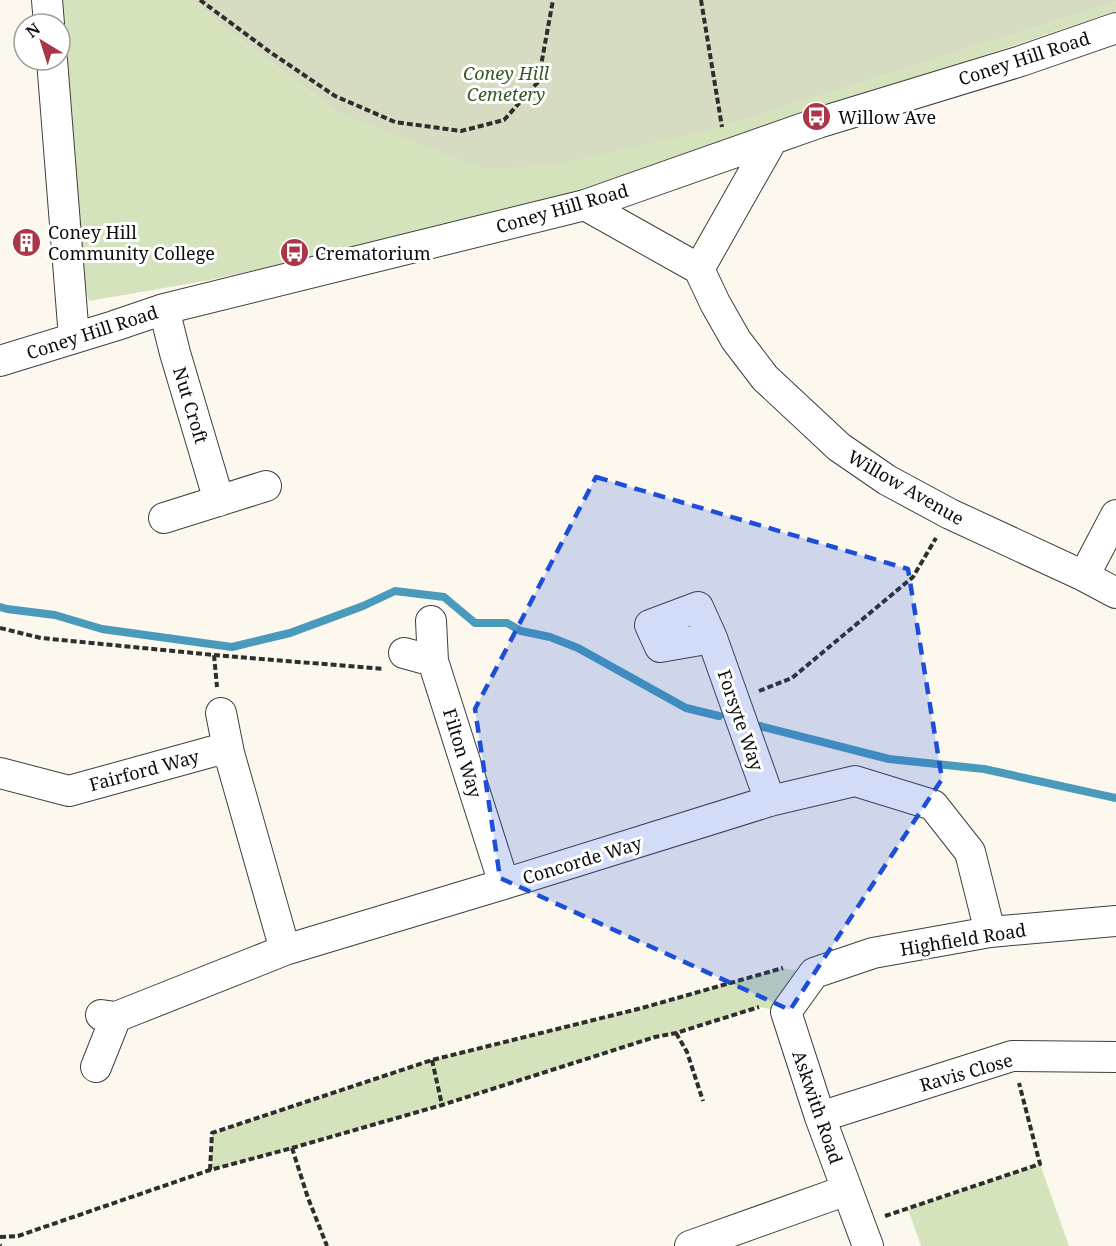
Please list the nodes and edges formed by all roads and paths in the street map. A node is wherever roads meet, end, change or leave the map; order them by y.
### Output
1 (200, 0) edge
2 (553, 0) edge
3 (701, 0) edge
4 (1116, 28) edge
5 (53, 72) edge
6 (722, 127) dead end
7 (772, 140) junction
8 (585, 205) junction
9 (699, 269) junction
10 (164, 309) junction
11 (74, 338) junction
12 (0, 361) edge
13 (266, 486) dead end
14 (219, 501) junction
15 (950, 514) junction
16 (1116, 515) edge
17 (164, 518) dead end
18 (1084, 576) junction
19 (1116, 593) edge
20 (431, 621) dead end
21 (0, 628) edge
22 (712, 638) dead end
23 (404, 653) joint
24 (433, 661) junction
25 (733, 700) junction
26 (220, 713) dead end
27 (229, 753) junction
28 (0, 773) edge
29 (770, 801) junction
30 (504, 884) junction
31 (1116, 921) edge
32 (990, 932) junction
33 (285, 950) junction
34 (814, 973) junction
35 (786, 1012) junction
36 (676, 1033) junction
37 (1012, 1056) junction
38 (1116, 1057) edge
39 (432, 1060) junction
40 (96, 1067) dead end
41 (703, 1101) dead end
42 (442, 1106) junction
43 (820, 1117) junction
44 (292, 1148) junction
45 (210, 1170) junction
46 (847, 1190) junction
47 (908, 1209) dead end
48 (0, 1237) edge
49 (327, 1246) edge
50 (690, 1246) edge
51 (868, 1246) edge

1 - 2 path
3 - 6 path
4 - 7 street, Coney Hill Road
5 - 11 street
7 - 8 street, Coney Hill Road
7 - 9 street
8 - 9 street
8 - 10 street, Coney Hill Road
9 - 15 street, Willow Avenue
10 - 11 street, Coney Hill Road
10 - 14 street, Nut Croft
11 - 12 street, Coney Hill Road
13 - 14 street
14 - 17 street
15 - 18 street, Willow Avenue
15 - 25 path
16 - 18 street
18 - 19 street, Willow Avenue
20 - 24 street, Filton Way
21 - 23 path
22 - 25 street, Forsyte Way
23 - 24 street
24 - 30 street, Filton Way
25 - 29 street, Forsyte Way
26 - 27 street
27 - 28 street, Fairford Way
27 - 33 street
29 - 30 street, Concorde Way
29 - 32 street, Concorde Way
30 - 33 street, Concorde Way
31 - 32 street, Highfield Road
32 - 34 street, Highfield Road
33 - 40 street, Concorde Way
34 - 35 street
34 - 39 path
35 - 36 path
35 - 43 street, Askwith Road
36 - 41 path
36 - 42 path
37 - 38 street, Ravis Close
37 - 43 street, Ravis Close
37 - 47 path
39 - 42 path
39 - 45 path
42 - 44 path
43 - 46 street, Askwith Road
44 - 45 path
44 - 49 path
45 - 48 path
46 - 50 street
46 - 51 street, Askwith Road

